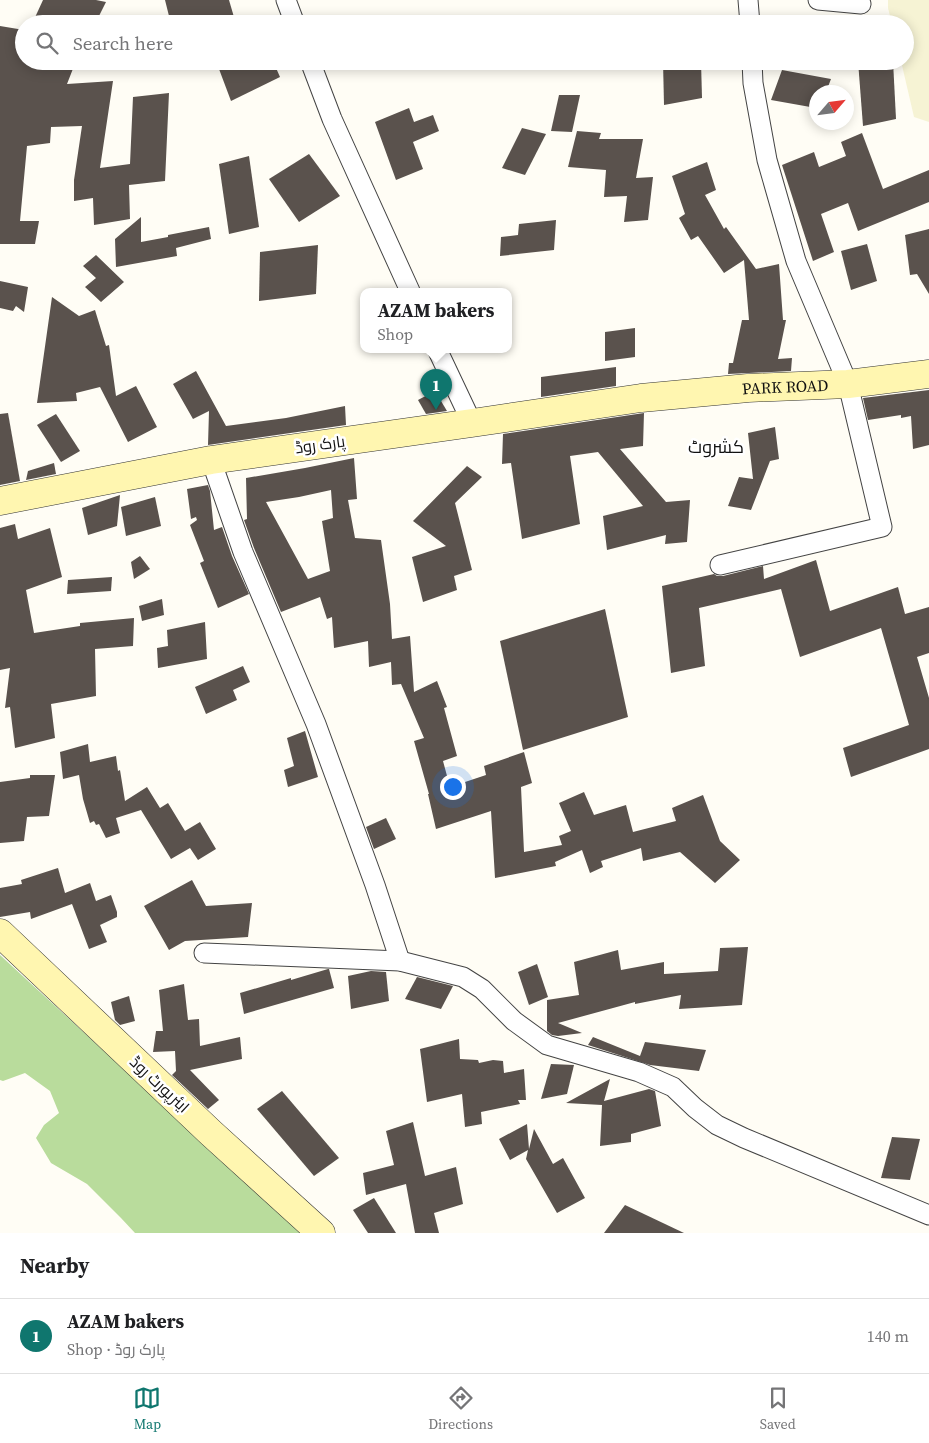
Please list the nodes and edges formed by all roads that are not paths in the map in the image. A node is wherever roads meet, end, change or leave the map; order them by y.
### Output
1 (286, 0) edge
2 (748, 0) edge
3 (818, 0) edge
4 (861, 4) dead end
5 (292, 15) edge
6 (749, 15) edge
7 (313, 70) edge
8 (752, 70) edge
9 (409, 288) edge
10 (439, 353) edge
11 (929, 374) edge
12 (848, 384) junction
13 (641, 398) joint
14 (472, 423) junction
15 (211, 460) junction
16 (0, 501) edge
17 (720, 564) dead end
18 (0, 933) edge
19 (204, 953) dead end
20 (400, 961) junction
21 (929, 1215) edge
22 (321, 1233) edge

1 - 5 street
2 - 6 street
3 - 4 street
7 - 9 street
8 - 12 street
10 - 14 street
11 - 12 main road, PARK ROAD
12 - 13 main road, PARK ROAD
12 - 17 street
13 - 14 main road, پارک روڈ
14 - 15 main road, پارک روڈ
15 - 16 main road, پارک روڈ
15 - 20 street
18 - 22 main road, ایئرپورٹ روڈ
19 - 20 street
20 - 21 street

